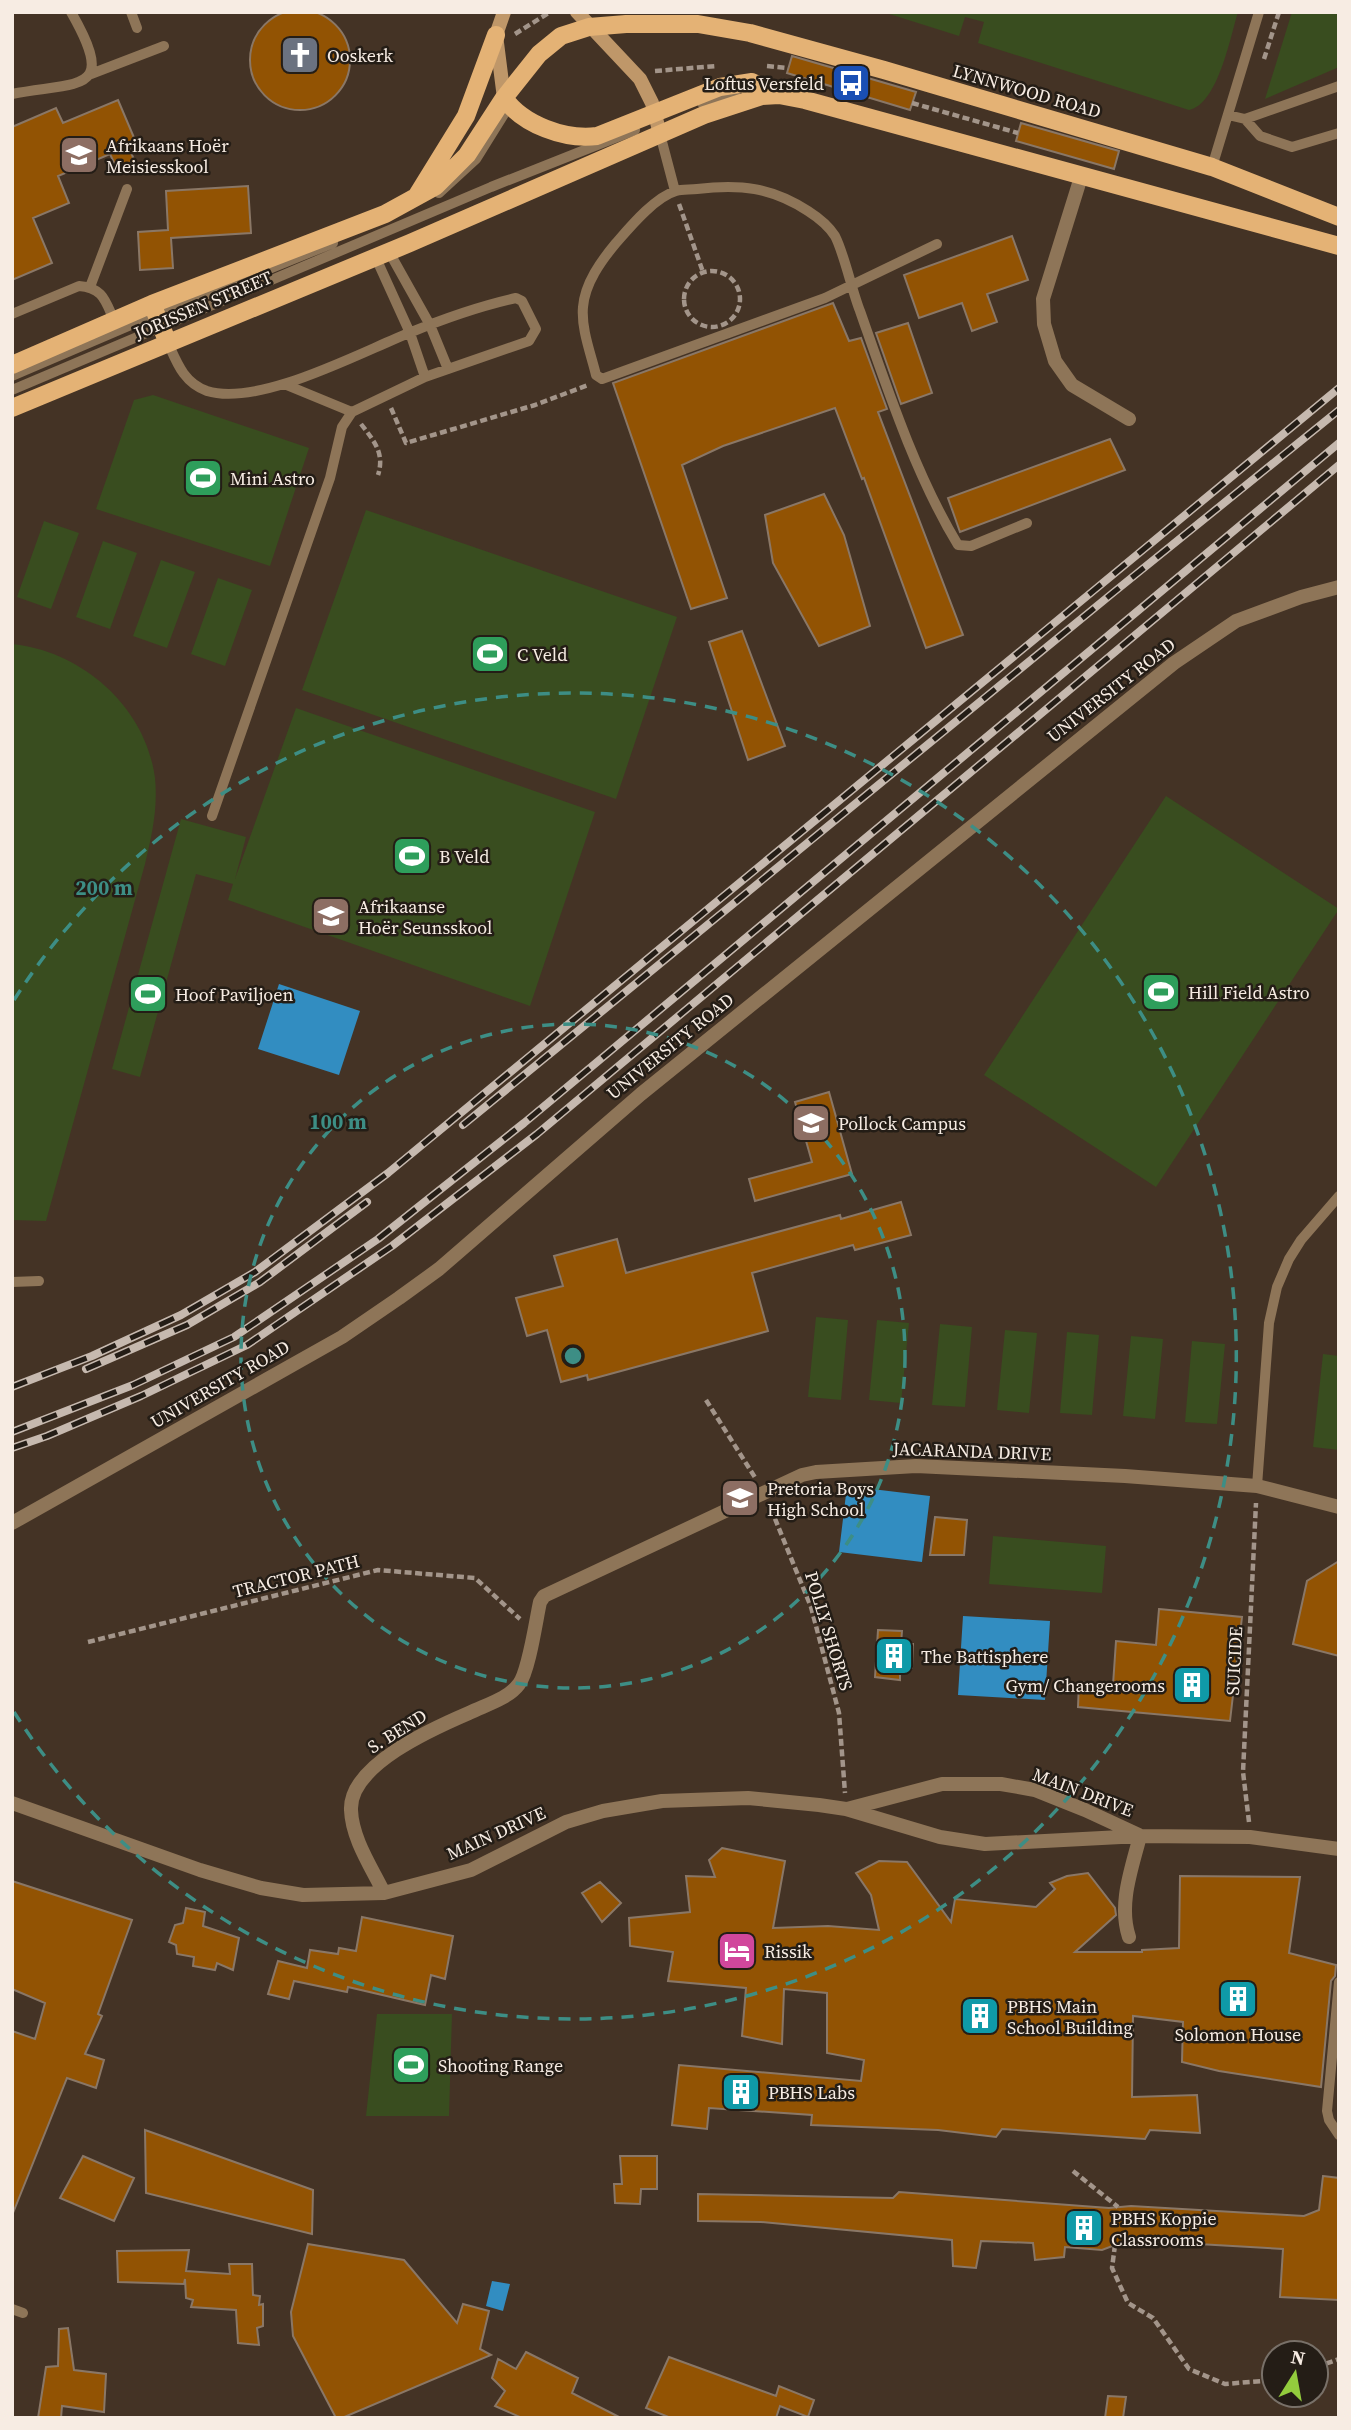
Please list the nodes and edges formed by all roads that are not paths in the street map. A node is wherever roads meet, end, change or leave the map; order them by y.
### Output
1 (71, 12) edge
2 (131, 12) edge
3 (504, 12) edge
4 (577, 12) edge
5 (1259, 12) edge
6 (697, 18) edge
7 (138, 28) dead end
8 (592, 29) junction
9 (496, 35) junction
10 (164, 46) dead end
11 (91, 74) junction
12 (761, 85) junction
13 (1339, 86) edge
14 (12, 94) edge
15 (779, 95) junction
16 (805, 100) junction
17 (506, 102) junction
18 (1228, 115) junction
19 (1245, 119) junction
20 (657, 123) junction
21 (1339, 133) edge
22 (1212, 167) junction
23 (1081, 177) junction
24 (127, 189) dead end
25 (675, 191) junction
26 (416, 197) junction
27 (1339, 217) edge
28 (392, 220) junction
29 (937, 244) dead end
30 (1339, 246) edge
31 (382, 253) junction
32 (849, 284) junction
33 (90, 287) junction
34 (12, 314) edge
35 (114, 320) junction
36 (159, 322) junction
37 (430, 325) junction
38 (410, 332) junction
39 (12, 365) edge
40 (448, 369) junction
41 (12, 376) edge
42 (425, 377) junction
43 (285, 384) junction
44 (12, 390) edge
45 (12, 408) edge
46 (352, 412) junction
47 (1129, 419) dead end
48 (1027, 523) dead end
49 (1339, 587) edge
50 (212, 816) dead end
51 (1339, 1196) edge
52 (39, 1281) dead end
53 (12, 1282) edge
54 (1257, 1486) junction
55 (1339, 1507) edge
56 (12, 1523) edge
57 (532, 1635) joint
58 (12, 1803) edge
59 (846, 1809) junction
60 (1140, 1836) junction
61 (1339, 1849) edge
62 (384, 1893) junction
63 (1129, 1937) dead end
64 (1339, 1982) edge
65 (1339, 2136) edge

1 - 11 lane
2 - 7 lane
3 - 9 street
4 - 8 street
5 - 18 lane
6 - 8 main road
6 - 22 main road, LYNNWOOD ROAD
8 - 17 main road
8 - 20 street
9 - 17 street
9 - 26 main road
10 - 11 lane
11 - 14 lane
12 - 15 main road
12 - 16 lane
12 - 20 main road
13 - 19 lane
15 - 16 main road
15 - 20 main road
16 - 23 main road
17 - 20 main road
17 - 26 main road
17 - 28 lane
18 - 19 lane
18 - 22 lane
19 - 21 lane
20 - 25 lane
20 - 28 lane
20 - 31 main road, JORISSEN STREET
22 - 27 main road, LYNNWOOD ROAD
23 - 30 main road
23 - 47 street
24 - 33 lane
25 - 32 lane
25 - 32 lane
26 - 28 main road
28 - 36 main road, JORISSEN STREET
29 - 32 lane
31 - 36 main road, JORISSEN STREET
31 - 37 lane
31 - 38 lane
32 - 48 lane
33 - 34 lane
33 - 35 lane
35 - 36 main road, JORISSEN STREET
35 - 39 main road, JORISSEN STREET
36 - 41 lane, JORISSEN STREET
36 - 43 lane
36 - 44 lane, JORISSEN STREET
36 - 45 main road, JORISSEN STREET
37 - 38 lane
37 - 40 lane
37 - 40 lane
38 - 42 lane
38 - 43 lane
40 - 42 lane
42 - 46 lane
43 - 46 lane
46 - 50 lane
49 - 56 street, UNIVERSITY ROAD
51 - 54 lane
52 - 53 lane
54 - 55 street, JACARANDA DRIVE
54 - 57 street, JACARANDA DRIVE
57 - 62 street, S. BEND
58 - 62 street, MAIN DRIVE
59 - 60 street, MAIN DRIVE
59 - 60 street, MAIN DRIVE
59 - 62 street, MAIN DRIVE
60 - 61 street, MAIN DRIVE
60 - 63 street
64 - 65 lane

